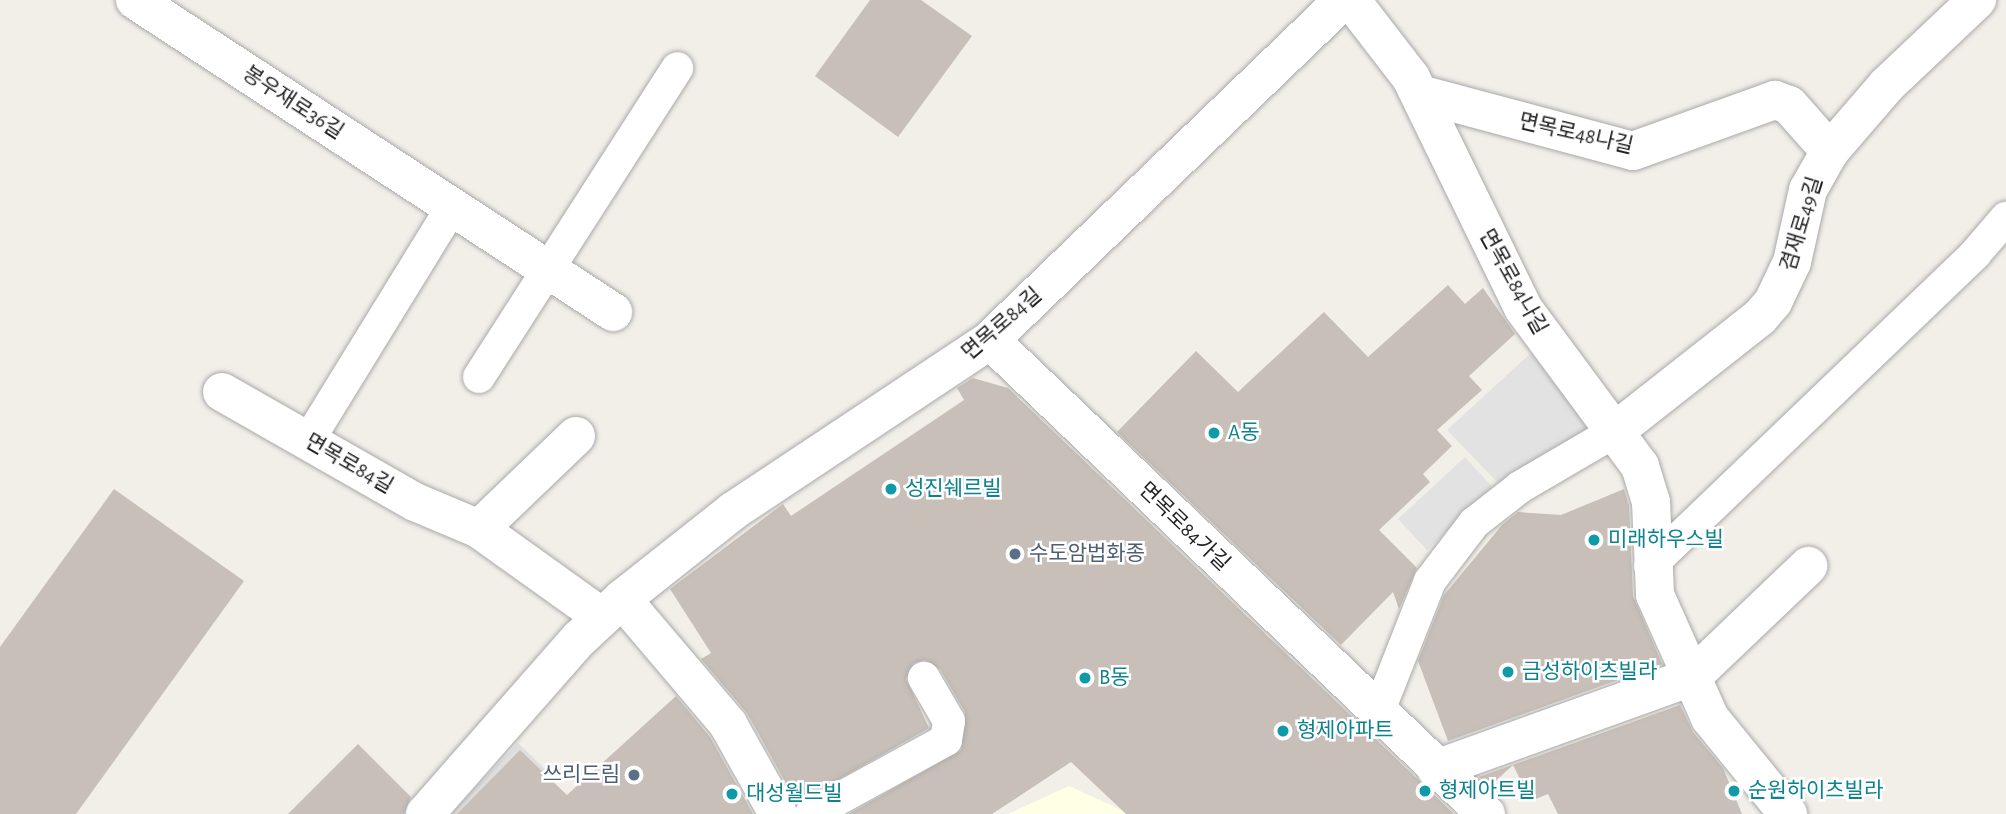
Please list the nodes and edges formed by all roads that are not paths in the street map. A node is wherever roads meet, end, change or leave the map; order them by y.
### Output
1 (135, 0) edge
2 (1343, 0) edge
3 (1351, 0) edge
4 (1977, 0) edge
5 (677, 68) dead end
6 (1420, 94) junction
7 (1830, 150) junction
8 (452, 207) junction
9 (2006, 218) edge
10 (548, 270) junction
11 (613, 312) dead end
12 (990, 340) junction
13 (479, 377) dead end
14 (222, 392) dead end
15 (1614, 432) junction
16 (576, 436) dead end
17 (308, 442) junction
18 (479, 529) junction
19 (1650, 566) junction
20 (1808, 566) dead end
21 (612, 608) junction
22 (1692, 677) junction
23 (925, 678) dead end
24 (1378, 713) junction
25 (1436, 769) junction
26 (425, 814) edge
27 (778, 814) edge
28 (811, 814) edge
29 (1486, 814) edge
30 (1788, 814) edge

1 - 8 street, 봉우재로36길
2 - 12 street, 면목로84길
3 - 6 street, 면목로84나길
4 - 7 street, 겸재로49길
5 - 10 lane
6 - 7 street, 면목로48나길
6 - 15 street, 면목로84나길
7 - 15 street, 겸재로49길
8 - 10 street, 봉우재로36길
8 - 17 lane
9 - 19 lane
10 - 11 street, 봉우재로36길
10 - 13 lane
12 - 21 street, 면목로84길
12 - 24 street, 면목로84가길
14 - 17 street, 면목로84길
15 - 19 street, 면목로84나길
15 - 24 lane
16 - 18 street
17 - 18 street, 면목로84길
18 - 21 street, 면목로84길
19 - 22 street, 면목로84나길
20 - 22 street
21 - 26 street, 면목로84길
21 - 27 street, 면목로84길
22 - 25 street
22 - 30 street, 면목로84나길
23 - 28 lane
24 - 25 street, 면목로84가길
25 - 29 street, 면목로84가길

